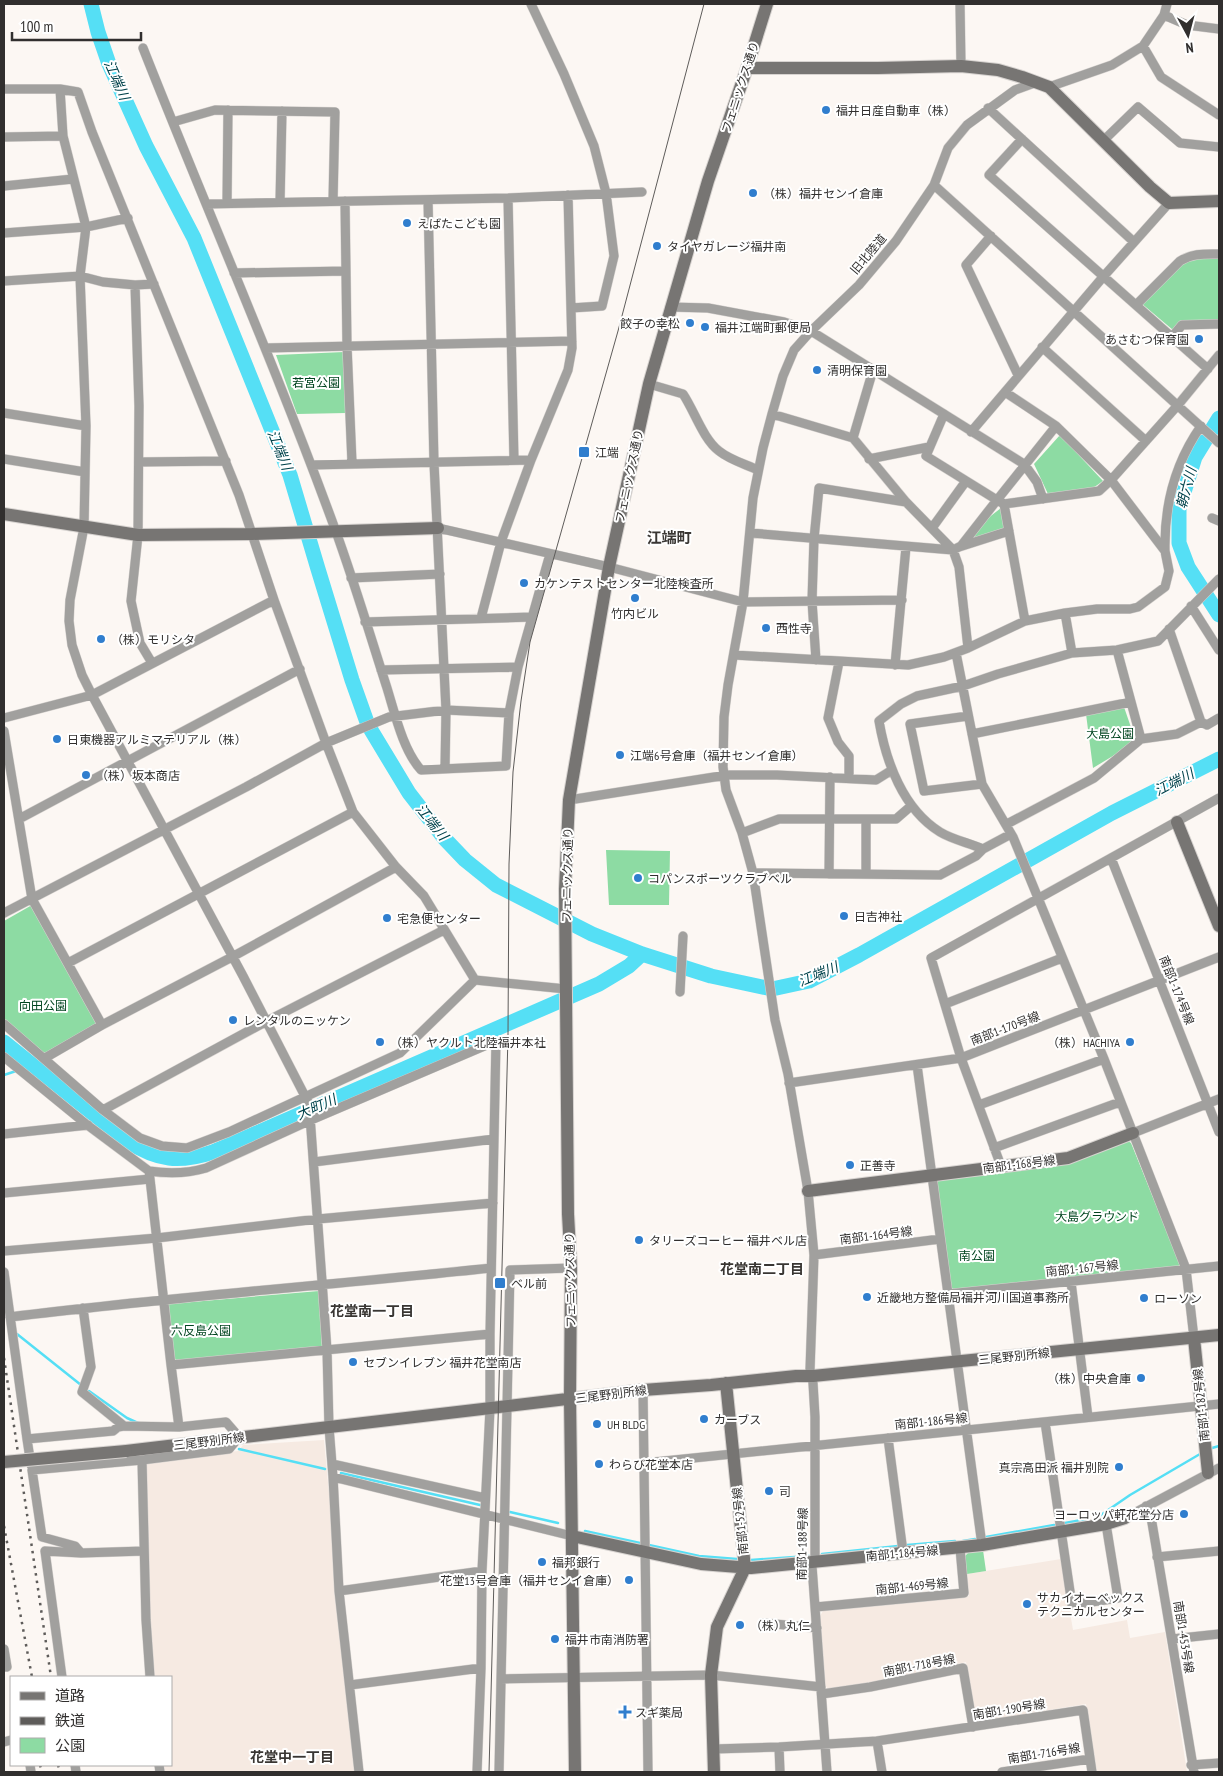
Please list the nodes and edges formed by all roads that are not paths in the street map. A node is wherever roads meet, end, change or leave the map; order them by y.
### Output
1 (531, 4) edge
2 (767, 4) edge
3 (960, 4) edge
4 (1167, 4) edge
5 (1164, 15) junction
6 (1219, 28) edge
7 (1143, 46) junction
8 (144, 48) dead end
9 (961, 66) junction
10 (747, 68) junction
11 (1043, 85) junction
12 (4, 88) edge
13 (60, 89) junction
14 (988, 108) junction
15 (228, 110) junction
16 (282, 111) junction
17 (1219, 115) edge
18 (173, 122) junction
19 (63, 136) junction
20 (4, 137) edge
21 (1022, 139) junction
22 (1103, 141) junction
23 (1219, 147) edge
24 (73, 179) junction
25 (934, 185) junction
26 (4, 186) edge
27 (642, 192) dead end
28 (606, 193) junction
29 (568, 195) junction
30 (508, 198) junction
31 (428, 200) junction
32 (332, 201) junction
33 (345, 201) junction
34 (1219, 201) edge
35 (280, 202) junction
36 (227, 203) junction
37 (1170, 203) junction
38 (206, 204) junction
39 (128, 218) junction
40 (86, 226) junction
41 (4, 233) edge
42 (990, 236) junction
43 (1134, 242) junction
44 (1219, 254) edge
45 (346, 271) junction
46 (234, 272) junction
47 (80, 276) junction
48 (1103, 277) junction
49 (4, 281) edge
50 (154, 284) junction
51 (135, 285) junction
52 (1136, 305) junction
53 (670, 306) junction
54 (571, 308) junction
55 (1074, 311) junction
56 (1219, 324) edge
57 (811, 331) junction
58 (1172, 337) junction
59 (572, 341) junction
60 (510, 342) junction
61 (431, 344) junction
62 (348, 346) junction
63 (1042, 347) junction
64 (266, 348) junction
65 (1219, 355) edge
66 (1208, 369) junction
67 (873, 370) junction
68 (1018, 376) junction
69 (649, 384) junction
70 (1004, 392) junction
71 (1178, 405) junction
72 (4, 413) edge
73 (772, 414) junction
74 (944, 414) junction
75 (86, 426) junction
76 (1056, 426) junction
77 (1203, 427) junction
78 (971, 432) junction
79 (852, 438) junction
80 (1146, 441) junction
81 (1219, 443) edge
82 (929, 448) junction
83 (4, 459) edge
84 (514, 460) junction
85 (531, 460) junction
86 (869, 460) junction
87 (226, 461) junction
88 (139, 462) junction
89 (434, 463) junction
90 (352, 464) junction
91 (1024, 464) junction
92 (310, 465) junction
93 (758, 470) junction
94 (85, 472) junction
95 (966, 480) junction
96 (1111, 480) junction
97 (1043, 498) junction
98 (906, 502) junction
99 (1001, 502) junction
100 (4, 514) edge
101 (84, 527) junction
102 (438, 528) junction
103 (932, 528) junction
104 (330, 531) junction
105 (1009, 531) junction
106 (751, 533) junction
107 (252, 534) junction
108 (138, 535) junction
109 (814, 539) junction
110 (501, 542) junction
111 (906, 547) junction
112 (956, 548) junction
113 (1166, 551) junction
114 (550, 554) junction
115 (609, 567) junction
116 (440, 574) junction
117 (351, 578) junction
118 (1217, 580) edge
119 (274, 600) junction
120 (902, 600) junction
121 (812, 601) junction
122 (743, 602) junction
123 (1194, 604) junction
124 (1065, 613) junction
125 (532, 617) junction
126 (480, 618) junction
127 (442, 619) junction
128 (1026, 621) junction
129 (365, 622) junction
130 (1169, 629) junction
131 (968, 648) junction
132 (1117, 650) junction
133 (1219, 650) edge
134 (956, 653) junction
135 (1072, 653) junction
136 (734, 655) junction
137 (816, 660) junction
138 (839, 662) junction
139 (152, 663) junction
140 (895, 665) junction
141 (518, 667) junction
142 (444, 668) junction
143 (300, 669) junction
144 (381, 670) junction
145 (963, 686) junction
146 (92, 695) junction
147 (1131, 702) junction
148 (446, 710) junction
149 (509, 713) junction
150 (968, 716) junction
151 (392, 717) junction
152 (4, 718) edge
153 (1219, 718) edge
154 (1201, 722) junction
155 (4, 731) edge
156 (972, 734) junction
157 (1141, 739) junction
158 (329, 742) junction
159 (128, 762) junction
160 (445, 769) junction
161 (892, 770) junction
162 (724, 777) junction
163 (830, 777) junction
164 (849, 778) junction
165 (982, 784) junction
166 (1219, 798) edge
167 (569, 800) junction
168 (911, 806) junction
169 (352, 812) junction
170 (19, 819) junction
171 (830, 819) junction
172 (866, 820) junction
173 (1177, 822) junction
174 (1007, 824) junction
175 (164, 829) junction
176 (742, 833) junction
177 (1011, 834) junction
178 (983, 848) junction
179 (1110, 858) junction
180 (396, 867) junction
181 (753, 873) junction
182 (829, 874) junction
183 (866, 874) junction
184 (198, 894) junction
185 (1037, 894) junction
186 (32, 899) junction
187 (4, 913) edge
188 (1219, 926) edge
189 (444, 930) junction
190 (683, 936) dead end
191 (232, 957) junction
192 (1219, 957) edge
193 (1062, 958) junction
194 (68, 963) junction
195 (475, 980) junction
196 (1160, 980) junction
197 (566, 989) junction
198 (680, 992) dead end
199 (945, 1004) junction
200 (1084, 1010) junction
201 (267, 1022) junction
202 (4, 1024) edge
203 (102, 1025) junction
204 (4, 1057) edge
205 (45, 1058) junction
206 (961, 1058) junction
207 (1104, 1059) junction
208 (917, 1065) junction
209 (789, 1083) junction
210 (307, 1099) junction
211 (1219, 1099) edge
212 (1120, 1102) junction
213 (1208, 1103) junction
214 (979, 1105) junction
215 (103, 1110) junction
216 (310, 1118) junction
217 (88, 1125) junction
218 (1219, 1132) edge
219 (1133, 1133) junction
220 (4, 1134) edge
221 (494, 1139) junction
222 (994, 1148) junction
223 (314, 1162) junction
224 (1001, 1166) junction
225 (931, 1174) junction
226 (150, 1175) junction
227 (808, 1191) junction
228 (4, 1193) edge
229 (493, 1203) junction
230 (318, 1219) junction
231 (157, 1238) junction
232 (940, 1239) junction
233 (4, 1251) edge
234 (814, 1255) junction
235 (1219, 1266) edge
236 (491, 1268) junction
237 (571, 1268) junction
238 (1186, 1269) junction
239 (4, 1272) edge
240 (1071, 1282) junction
241 (323, 1286) junction
242 (948, 1294) junction
243 (164, 1299) junction
244 (83, 1308) junction
245 (10, 1317) junction
246 (490, 1334) junction
247 (1219, 1335) edge
248 (1194, 1338) junction
249 (327, 1350) junction
250 (1080, 1350) junction
251 (956, 1362) junction
252 (170, 1365) junction
253 (813, 1376) junction
254 (726, 1383) junction
255 (643, 1390) junction
256 (570, 1399) junction
257 (1219, 1404) edge
258 (1202, 1405) junction
259 (507, 1406) junction
260 (490, 1409) junction
261 (1088, 1417) junction
262 (1045, 1422) junction
263 (124, 1426) junction
264 (179, 1427) junction
265 (329, 1427) junction
266 (966, 1430) junction
267 (239, 1437) junction
268 (888, 1438) junction
269 (27, 1439) junction
270 (815, 1445) junction
271 (734, 1454) junction
272 (142, 1460) junction
273 (4, 1462) edge
274 (645, 1462) junction
275 (332, 1464) junction
276 (32, 1470) junction
277 (1214, 1471) edge
278 (334, 1477) junction
279 (485, 1498) junction
280 (1146, 1506) junction
281 (484, 1514) junction
282 (1125, 1518) joint
283 (505, 1519) junction
284 (1106, 1524) junction
285 (1060, 1531) junction
286 (572, 1536) junction
287 (982, 1545) junction
288 (960, 1548) junction
289 (144, 1551) junction
290 (1219, 1551) edge
291 (645, 1552) junction
292 (903, 1552) junction
293 (81, 1553) junction
294 (1158, 1557) junction
295 (814, 1562) junction
296 (745, 1568) junction
297 (482, 1571) junction
298 (339, 1591) junction
299 (816, 1608) junction
300 (764, 1623) dead end
301 (817, 1628) junction
302 (1219, 1634) edge
303 (1172, 1638) junction
304 (4, 1649) edge
305 (4, 1667) edge
306 (481, 1668) junction
307 (646, 1675) junction
308 (711, 1675) junction
309 (62, 1676) edge
310 (150, 1676) edge
311 (573, 1677) junction
312 (501, 1679) junction
313 (350, 1685) junction
314 (821, 1691) junction
315 (973, 1727) junction
316 (876, 1741) junction
317 (825, 1745) junction
318 (780, 1748) junction
319 (714, 1749) junction
320 (1090, 1759) junction
321 (1219, 1763) edge
322 (1192, 1769) edge
323 (359, 1772) edge
324 (477, 1772) edge
325 (499, 1772) edge
326 (575, 1772) edge
327 (648, 1772) edge
328 (714, 1772) edge
329 (780, 1772) edge
330 (827, 1772) edge
331 (882, 1772) edge
332 (1002, 1772) edge
333 (1092, 1772) edge

1 - 28 street
2 - 10 main road, フェニックス通り
3 - 9 street
4 - 5 street
5 - 6 street
5 - 7 street
7 - 11 street, 旧北陸道
7 - 17 street
8 - 18 street
9 - 10 main road
9 - 11 main road
10 - 53 main road, フェニックス通り
11 - 14 street, 旧北陸道
11 - 22 main road
12 - 13 street
13 - 19 street
13 - 39 street
14 - 21 street
14 - 25 street, 旧北陸道
15 - 16 street
15 - 18 street
15 - 36 street
16 - 32 street
16 - 35 street
18 - 38 street
19 - 20 street
19 - 24 street
21 - 43 street
21 - 48 street
22 - 23 street
22 - 37 main road
24 - 26 street
24 - 40 street
25 - 42 street
25 - 57 street, 旧北陸道
27 - 28 street
28 - 29 street
28 - 54 street
29 - 30 street
29 - 54 street
30 - 31 street
30 - 60 street
31 - 33 street
31 - 61 street
32 - 33 street
32 - 35 street
33 - 45 street
34 - 37 main road
35 - 36 street
36 - 38 street
37 - 43 street
38 - 46 street
39 - 40 street
39 - 50 street
40 - 41 street
40 - 47 street
42 - 55 street
42 - 68 street
43 - 48 street
44 - 52 street
45 - 46 street
45 - 62 street
46 - 64 street
47 - 49 street
47 - 51 street
47 - 75 street
48 - 52 street
48 - 55 street
50 - 51 street
50 - 87 street
51 - 88 street
52 - 58 street
53 - 57 street
53 - 69 main road, フェニックス通り
54 - 59 street
55 - 63 street
55 - 71 street
56 - 58 street
57 - 67 street
57 - 73 street, 旧北陸道
58 - 66 street
59 - 60 street
59 - 85 street
60 - 61 street
60 - 84 street
61 - 62 street
61 - 89 street
62 - 64 street
62 - 90 street
63 - 68 street
63 - 80 street
64 - 92 street
65 - 66 street
66 - 71 street
67 - 74 street
67 - 79 street
68 - 70 street
69 - 93 street
69 - 115 main road, フェニックス通り
70 - 76 street
70 - 78 street
71 - 77 street
71 - 80 street
72 - 75 street
73 - 79 street
73 - 93 street, 旧北陸道
74 - 78 street
74 - 82 street
75 - 94 street
76 - 91 street
76 - 96 street
77 - 81 street
77 - 113 street
78 - 91 street
79 - 86 street
80 - 96 street
82 - 86 street
82 - 95 street
83 - 94 street
84 - 85 street
84 - 89 street
85 - 110 street
86 - 98 street
87 - 88 street
87 - 107 street
88 - 108 street
89 - 90 street
89 - 102 street
90 - 92 street
91 - 97 street
91 - 99 street
92 - 104 street
93 - 106 street, 旧北陸道
94 - 101 street
95 - 99 street
95 - 103 street
96 - 97 street
96 - 113 street
97 - 99 street
98 - 103 street
98 - 109 street
99 - 105 street
99 - 112 street
100 - 101 main road
101 - 108 main road
101 - 146 street
102 - 104 main road
102 - 110 street
102 - 116 street
103 - 112 street
104 - 107 main road
104 - 117 street
105 - 112 street
105 - 128 street
106 - 109 street
106 - 122 street, 旧北陸道
107 - 108 main road
107 - 119 street
108 - 139 street
109 - 111 street
109 - 121 street
110 - 114 street
110 - 126 street
111 - 112 street
111 - 120 street
112 - 131 street
113 - 124 street
114 - 115 street
114 - 125 street
115 - 122 street
115 - 167 main road, フェニックス通り
116 - 117 street
116 - 127 street
117 - 129 street
118 - 123 street
119 - 139 street
119 - 143 street
120 - 121 street
120 - 140 street
121 - 122 street
121 - 137 street
122 - 136 street, 旧北陸道
123 - 130 street
123 - 133 street
124 - 128 street
124 - 135 street
125 - 126 street
125 - 141 street
126 - 127 street
127 - 129 street
127 - 142 street
128 - 131 street
129 - 144 street
130 - 132 street
130 - 154 street
131 - 134 street
132 - 135 street
132 - 147 street
134 - 140 street
134 - 145 street
135 - 145 street
136 - 137 street
136 - 162 street, 旧北陸道
137 - 138 street
138 - 140 street
138 - 164 street
139 - 146 street
141 - 142 street
141 - 149 street
142 - 144 street
142 - 148 street
143 - 158 street
143 - 159 street
144 - 151 street
145 - 150 street
145 - 161 street
146 - 152 street
146 - 159 street
147 - 156 street
147 - 157 street
148 - 149 street
148 - 151 street
148 - 160 street
149 - 160 street
150 - 156 street
150 - 165 street
151 - 158 street
151 - 160 street
153 - 154 street
154 - 157 street
155 - 170 street
156 - 165 street
157 - 174 street
158 - 169 street
158 - 175 street
159 - 170 street
159 - 175 street
161 - 164 street
161 - 168 street
162 - 163 street
162 - 167 street
162 - 176 street, 旧北陸道
163 - 164 street
163 - 171 street
165 - 174 street
166 - 173 street
167 - 197 main road, フェニックス通り
168 - 172 street
168 - 178 street
169 - 180 street
169 - 184 street
170 - 186 street
171 - 172 street
171 - 176 street
171 - 182 street
172 - 183 street
173 - 179 street
173 - 188 main road
174 - 177 street
175 - 184 street
175 - 186 street
176 - 181 street, 南部1-188号線
177 - 178 street
177 - 185 street
178 - 183 street
179 - 185 street
179 - 196 street, 南部1-174号線
180 - 189 street
180 - 191 street
181 - 182 street
181 - 209 street, 南部1-188号線
182 - 183 street
184 - 191 street
184 - 194 street
185 - 193 street
185 - 199 street
186 - 187 street
186 - 194 street
189 - 195 street
189 - 201 street
190 - 198 street
191 - 201 street
191 - 203 street
192 - 196 street, 南部1-170号線
193 - 199 street
193 - 200 street
194 - 203 street
195 - 197 street
195 - 210 street
196 - 200 street, 南部1-170号線
196 - 213 street, 南部1-174号線
197 - 237 main road, フェニックス通り
199 - 206 street
200 - 206 street, 南部1-170号線
200 - 207 street
201 - 210 street
201 - 215 street
202 - 205 street
203 - 205 street
204 - 217 street
205 - 215 street
206 - 208 street, 南部1-170号線
206 - 214 street
207 - 212 street
207 - 214 street
208 - 209 street, 南部1-170号線
208 - 225 street
209 - 227 street, 南部1-188号線
210 - 215 street
210 - 216 street
211 - 213 street, 南部1-168号線
212 - 219 street
212 - 222 street
213 - 218 street, 南部1-174号線
213 - 219 street, 南部1-168号線
214 - 222 street
216 - 221 street
216 - 223 street
216 - 226 street
217 - 220 street
217 - 226 street
219 - 224 main road, 南部1-168号線
219 - 238 street
221 - 223 street
221 - 229 street
222 - 224 street
223 - 230 street
224 - 225 main road, 南部1-168号線
225 - 227 main road, 南部1-168号線
225 - 232 street
226 - 228 street
226 - 231 street
227 - 234 street, 南部1-188号線
229 - 230 street
229 - 236 street
230 - 231 street
230 - 241 street
231 - 233 street
231 - 243 street
232 - 234 street, 南部1-164号線
232 - 242 street
234 - 253 street, 南部1-188号線
235 - 238 street, 南部1-167号線
236 - 241 street
236 - 246 street
237 - 256 main road, フェニックス通り
237 - 259 street
238 - 240 street, 南部1-167号線
238 - 248 street
239 - 245 street
240 - 242 street, 南部1-167号線
240 - 250 street
241 - 243 street
241 - 249 street
242 - 251 street
243 - 244 street
243 - 252 street
244 - 245 street
244 - 263 street
245 - 269 street
246 - 249 street
246 - 260 street
247 - 248 main road, 三尾野別所線
248 - 250 main road, 三尾野別所線
248 - 258 main road, 南部1-182号線
249 - 252 street
249 - 265 street
250 - 251 main road, 三尾野別所線
250 - 261 street
251 - 253 main road, 三尾野別所線
251 - 266 street
252 - 264 street
253 - 254 main road, 三尾野別所線
253 - 270 street, 南部1-188号線
254 - 255 main road, 三尾野別所線
254 - 271 main road, 南部1-52号線
255 - 256 main road, 三尾野別所線
255 - 274 street
256 - 259 main road, 三尾野別所線
256 - 286 main road, フェニックス通り
257 - 258 street, 南部1-186号線
258 - 261 street, 南部1-186号線
258 - 277 main road, 南部1-182号線
259 - 260 main road, 三尾野別所線
259 - 283 street
260 - 265 main road, 三尾野別所線
260 - 279 street
261 - 262 street, 南部1-186号線
262 - 266 street, 南部1-186号線
262 - 285 street
263 - 264 street
263 - 269 street
264 - 267 street
265 - 267 main road, 三尾野別所線
265 - 275 street
266 - 268 street, 南部1-186号線
266 - 287 street
267 - 272 street
267 - 273 main road, 三尾野別所線, bridge
268 - 270 street, 南部1-186号線
268 - 292 street
269 - 276 street
270 - 271 street, 南部1-186号線
270 - 295 street, 南部1-188号線
271 - 274 street, 南部1-186号線
271 - 296 main road, 南部1-52号線
272 - 276 street
272 - 289 street
274 - 291 street
275 - 278 street
275 - 279 street
276 - 293 street
277 - 280 street, 南部1-184号線
278 - 281 street
278 - 298 street
279 - 281 street
280 - 282 street, 南部1-184号線
280 - 294 street, 南部1-453号線
281 - 283 street
281 - 297 street
282 - 284 main road, 南部1-184号線
283 - 286 street
283 - 312 street
284 - 285 main road, 南部1-184号線
284 - 285 street
285 - 287 main road, 南部1-184号線
286 - 291 main road, 南部1-184号線
286 - 311 main road, フェニックス通り
287 - 288 main road, 南部1-184号線
288 - 292 main road, 南部1-184号線
288 - 299 street, 南部1-469号線
289 - 293 street
289 - 310 street
290 - 294 street
291 - 296 main road, 南部1-184号線
291 - 307 street
292 - 295 main road, 南部1-184号線
293 - 309 street
294 - 303 street, 南部1-453号線
295 - 296 main road, 南部1-184号線
295 - 299 street, 南部1-188号線
296 - 308 main road, 南部1-52号線
297 - 298 street
297 - 306 street
298 - 313 street
299 - 301 street, 南部1-188号線
300 - 301 street
301 - 314 street, 南部1-188号線
302 - 303 street
303 - 322 street, 南部1-453号線
304 - 305 street
306 - 313 street
306 - 324 street
307 - 308 street
307 - 311 street
307 - 327 street
308 - 314 street
308 - 319 main road, 南部1-52号線
311 - 312 street
311 - 326 main road, フェニックス通り
312 - 325 street
313 - 323 street
314 - 315 street, 南部1-718号線
314 - 317 street, 南部1-188号線
315 - 316 street, 南部1-190号線
315 - 320 street, 南部1-190号線
316 - 317 street, 南部1-190号線
316 - 331 street
317 - 318 street, 南部1-190号線
317 - 330 street, 南部1-188号線
318 - 319 street, 南部1-190号線
318 - 329 street
319 - 328 main road, 南部1-52号線
320 - 332 street, 南部1-716号線
320 - 333 street, 南部1-190号線
321 - 322 street

